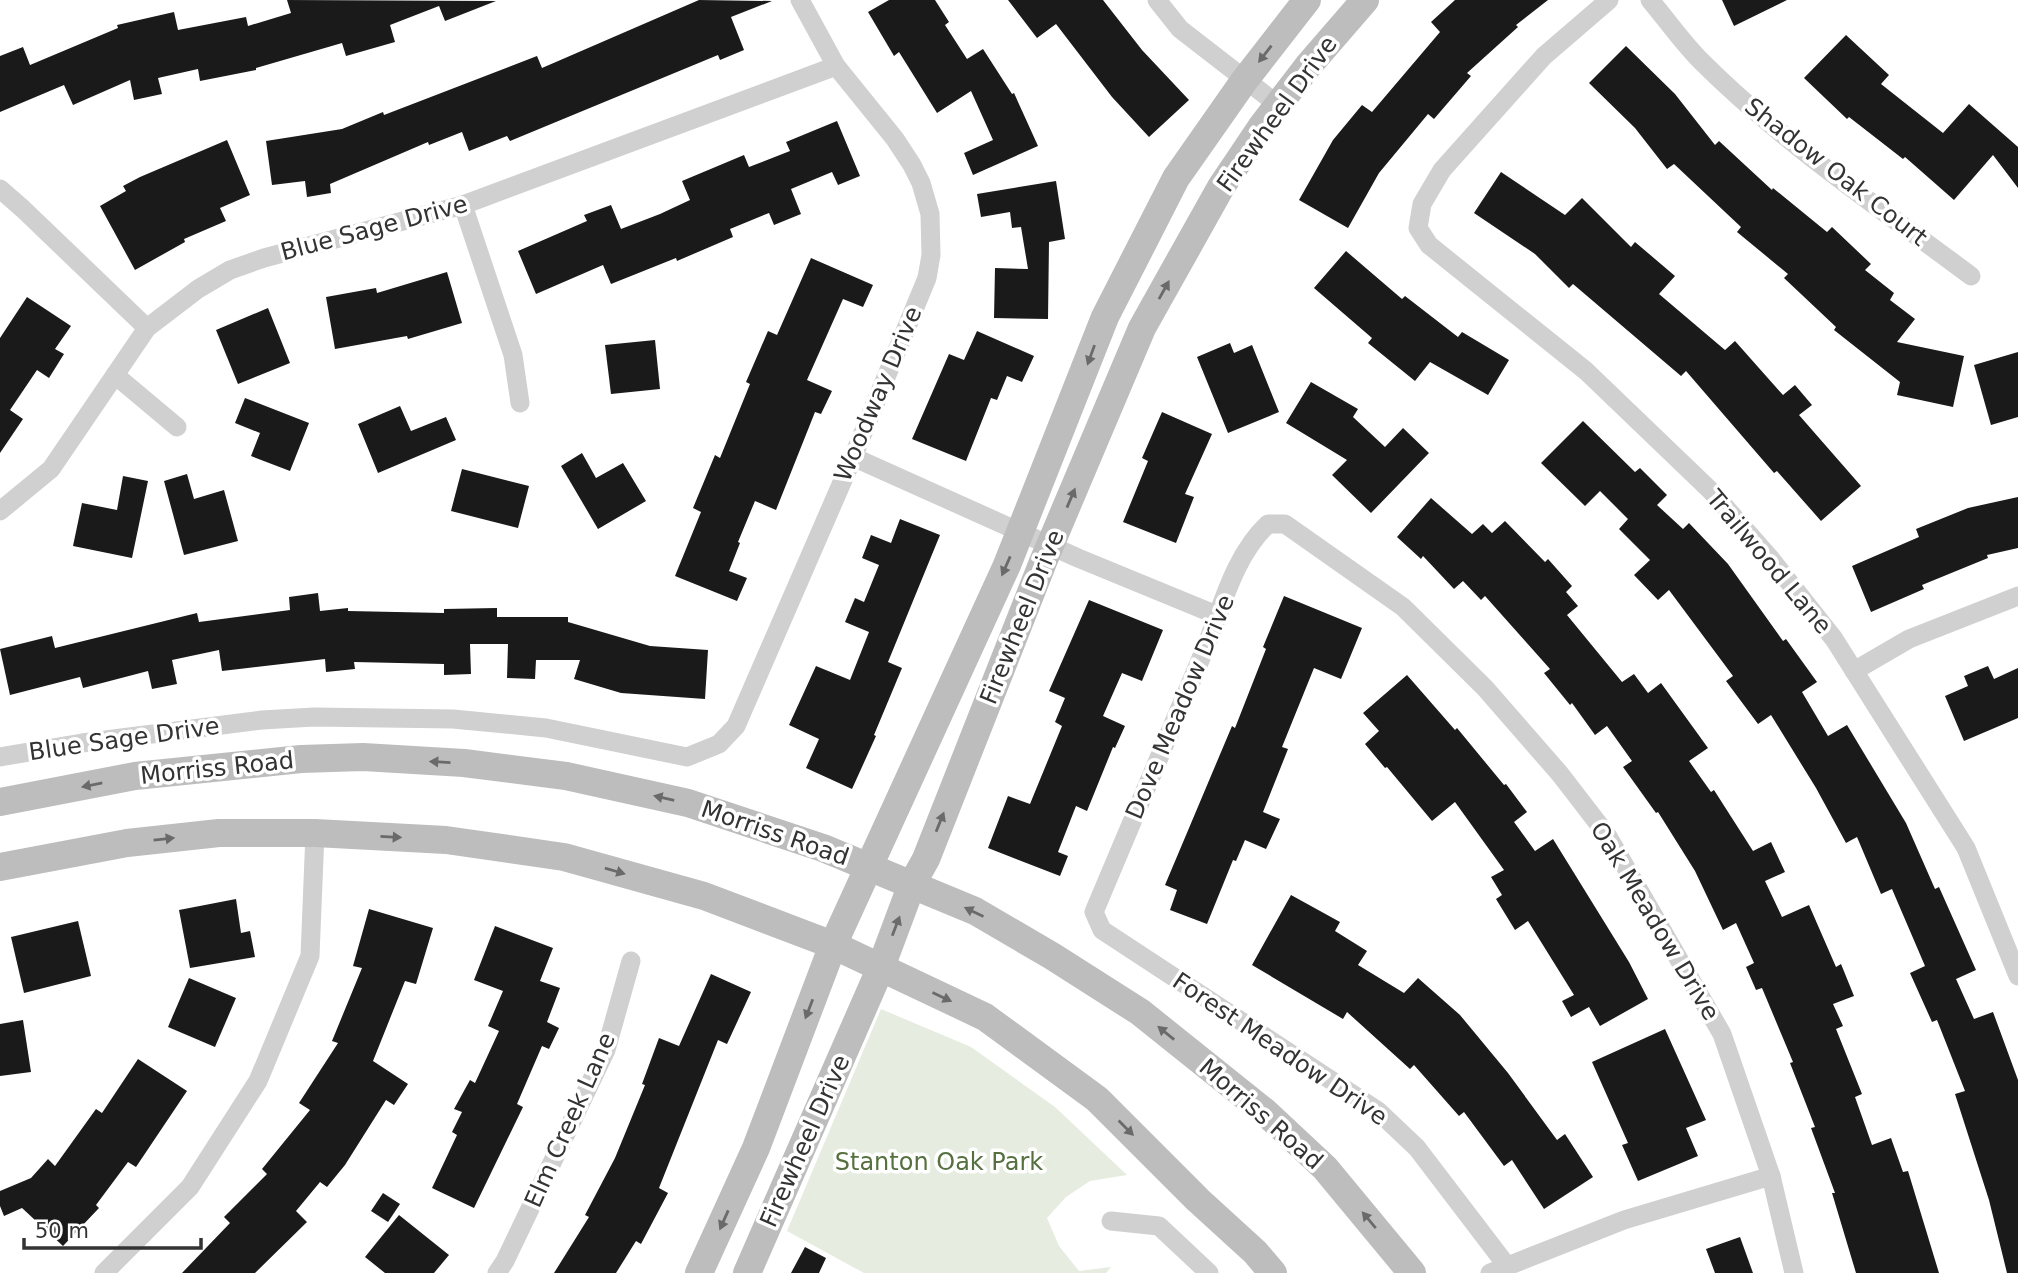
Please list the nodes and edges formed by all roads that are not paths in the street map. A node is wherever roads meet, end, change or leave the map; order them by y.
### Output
1 (800, 0) edge
2 (1157, 0) edge
3 (1307, 0) edge
4 (1365, 0) edge
5 (1609, 0) edge
6 (1650, 0) edge
7 (835, 66) junction
8 (1244, 80) junction
9 (1278, 105) junction
10 (0, 190) edge
11 (463, 205) junction
12 (1971, 276) dead end
13 (147, 328) junction
14 (115, 375) junction
15 (520, 403) dead end
16 (177, 427) dead end
17 (853, 457) junction
18 (0, 512) edge
19 (1285, 524) joint
20 (1020, 532) junction
21 (1051, 546) junction
22 (2018, 596) edge
23 (1219, 616) junction
24 (1854, 671) junction
25 (664, 751) joint
26 (0, 757) edge
27 (0, 802) edge
28 (315, 833) junction
29 (0, 867) edge
30 (868, 867) junction
31 (912, 884) junction
32 (1094, 912) joint
33 (2010, 932) edge
34 (833, 945) junction
35 (631, 961) dead end
36 (881, 967) junction
37 (2018, 976) edge
38 (1770, 1176) junction
39 (1111, 1221) dead end
40 (1498, 1269) edge
41 (104, 1273) edge
42 (497, 1273) edge
43 (699, 1273) edge
44 (747, 1273) edge
45 (1209, 1273) edge
46 (1273, 1273) edge
47 (1412, 1273) edge
48 (1794, 1273) edge

1 - 7 street, Woodway Drive
2 - 8 street
3 -> 8 main road, Firewheel Drive
4 - 9 main road, Firewheel Drive
5 - 24 street, Trailwood Lane
6 - 12 street, Shadow Oak Court
7 - 11 street, Blue Sage Drive
7 - 17 street, Woodway Drive
8 - 9 street
8 -> 20 main road, Firewheel Drive
21 -> 9 main road, Firewheel Drive
10 - 13 street
11 - 13 street, Blue Sage Drive
11 - 15 street
13 - 14 street, Blue Sage Drive
14 - 16 street
14 - 18 street, Blue Sage Drive
17 - 20 street
17 - 25 street, Woodway Drive
19 - 23 street, Dove Meadow Drive
19 - 38 street, Oak Meadow Drive
20 - 21 street
20 -> 30 main road, Firewheel Drive
21 - 23 street
31 -> 21 main road, Firewheel Drive
22 - 24 street
23 - 32 street, Dove Meadow Drive
24 - 33 street, Trailwood Lane
25 - 26 street, Blue Sage Drive
30 -> 27 main road, Morriss Road
29 -> 28 main road
28 -> 34 main road
28 - 41 street
30 - 31 main road, Morriss Road
30 - 34 main road, Firewheel Drive
36 -> 31 main road, Firewheel Drive
47 -> 31 main road, Morriss Road
32 - 40 street, Forest Meadow Drive
33 - 37 street, Trailwood Lane
34 - 36 main road
34 -> 43 main road, Firewheel Drive
35 - 42 street, Elm Creek Lane
36 - 44 main road, Firewheel Drive
36 -> 46 main road
38 - 40 street
38 - 48 street, Oak Meadow Drive
39 - 45 street

